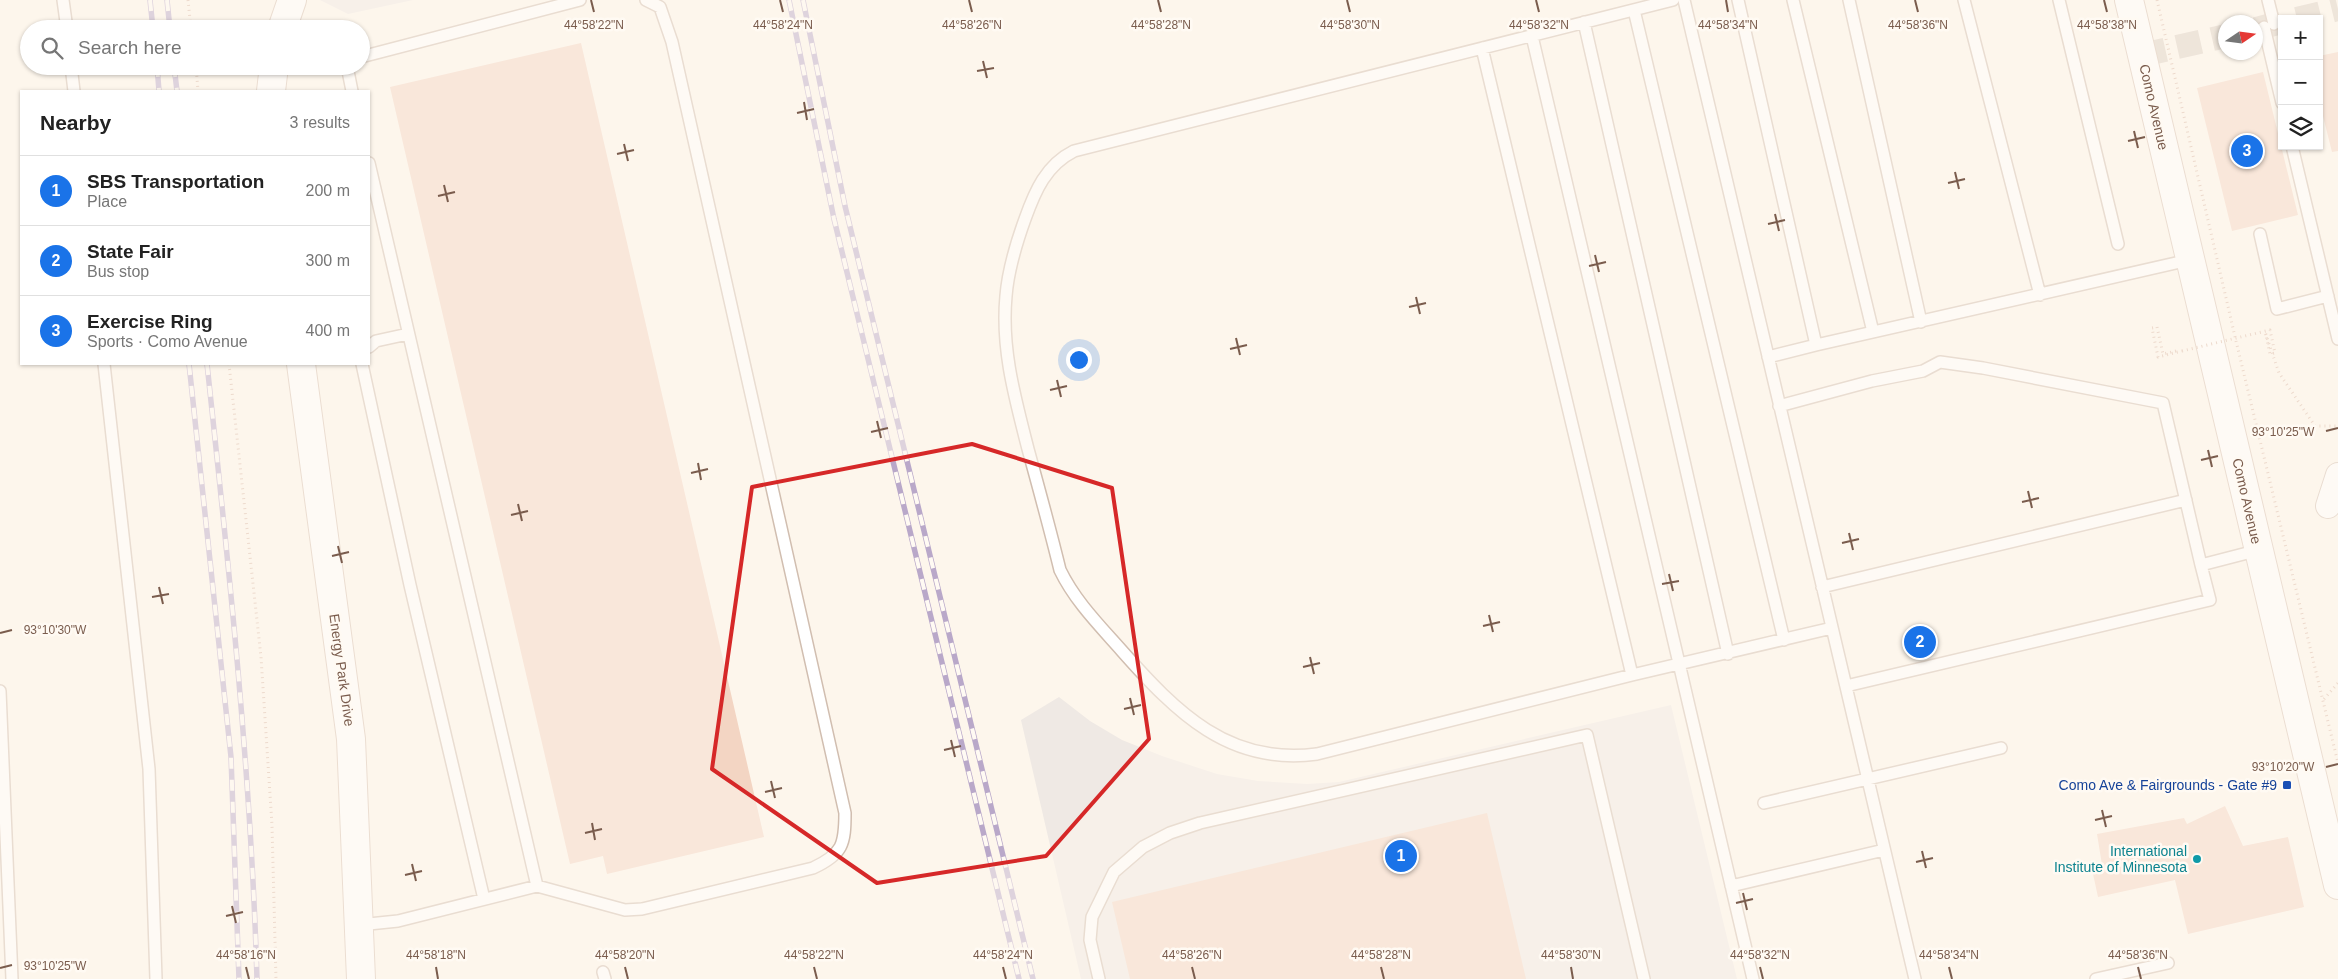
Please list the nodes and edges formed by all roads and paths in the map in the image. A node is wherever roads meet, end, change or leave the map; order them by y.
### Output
1 (64, 0) edge
2 (188, 0) edge
3 (292, 0) edge
4 (580, 0) edge
5 (646, 0) edge
6 (1672, 0) edge
7 (1684, 0) edge
8 (1738, 0) edge
9 (1793, 0) edge
10 (1849, 0) edge
11 (1964, 0) edge
12 (2059, 0) edge
13 (2129, 0) edge
14 (2157, 0) edge
15 (2268, 0) edge
16 (1634, 10) junction
17 (66, 20) edge
18 (191, 20) edge
19 (285, 20) edge
20 (1584, 22) junction
21 (1532, 36) junction
22 (1482, 48) junction
23 (370, 55) edge
24 (72, 75) edge
25 (197, 75) edge
26 (273, 75) edge
27 (349, 75) edge
28 (2278, 79) edge
29 (74, 90) edge
30 (198, 90) edge
31 (271, 90) edge
32 (352, 90) edge
33 (2293, 150) edge
34 (370, 167) edge
35 (2260, 234) dead end
36 (2118, 244) dead end
37 (2189, 260) junction
38 (2040, 295) junction
39 (2328, 296) junction
40 (1921, 322) junction
41 (1873, 332) junction
42 (408, 334) junction
43 (2338, 339) edge
44 (1816, 345) junction
45 (370, 346) edge
46 (2176, 351) dead end
47 (1768, 357) junction
48 (104, 365) edge
49 (229, 365) edge
50 (301, 365) edge
51 (362, 365) edge
52 (1779, 406) junction
53 (2338, 426) edge
54 (2338, 474) edge
55 (2186, 500) junction
56 (2328, 506) dead end
57 (2259, 550) junction
58 (2201, 565) junction
59 (1822, 587) junction
60 (1832, 628) junction
61 (1784, 640) junction
62 (1728, 654) junction
63 (1679, 666) junction
64 (1632, 675) junction
65 (2338, 682) edge
66 (1846, 686) junction
67 (0, 691) edge
68 (2324, 699) junction
69 (2001, 748) dead end
70 (2338, 763) edge
71 (1868, 778) junction
72 (1764, 803) dead end
73 (1884, 850) junction
74 (2338, 885) edge
75 (537, 886) junction
76 (1731, 886) junction
77 (484, 899) junction
78 (359, 925) junction
79 (2168, 962) dead end
80 (12, 979) edge
81 (156, 979) edge
82 (276, 979) edge
83 (361, 979) edge
84 (1099, 979) edge
85 (1644, 979) edge
86 (1754, 979) edge
87 (1915, 979) edge
88 (2096, 979) edge

1 - 17 lane
2 - 18 path
3 - 19 main road
4 - 23 lane
5 - 75 lane
6 - 16 lane
7 - 47 lane
8 - 44 lane
9 - 41 lane
10 - 40 lane
11 - 38 lane
12 - 36 lane
13 - 37 main road, Como Avenue
14 - 68 path
15 - 28 lane
16 - 20 lane
16 - 61 lane
20 - 21 lane
20 - 62 lane
21 - 22 lane
21 - 63 lane
22 - 64 lane
22 - 64 lane
24 - 29 lane
25 - 30 path
26 - 31 main road
27 - 32 lane
33 - 39 lane
34 - 42 lane
35 - 39 lane
37 - 38 lane
37 - 57 main road, Como Avenue
38 - 40 lane
39 - 43 lane
40 - 41 lane
41 - 44 lane
42 - 45 lane
42 - 75 lane
44 - 47 lane
46 - 53 path, bridge
47 - 52 lane
48 - 81 lane
49 - 82 path
50 - 78 main road, Energy Park Drive
51 - 77 lane
52 - 55 lane
52 - 59 lane
54 - 56 street
55 - 58 lane
55 - 59 lane
57 - 58 lane
57 - 74 main road, Como Avenue
58 - 66 lane
59 - 60 lane
60 - 61 lane
60 - 66 lane
61 - 62 lane
62 - 63 lane
63 - 64 lane
63 - 76 lane
65 - 68 path
66 - 71 lane
67 - 80 lane
68 - 70 path
69 - 71 lane
71 - 72 lane
71 - 73 lane
73 - 76 lane
73 - 87 lane
75 - 77 lane
76 - 86 lane
77 - 78 lane
78 - 83 main road, Energy Park Drive
79 - 88 lane
84 - 85 lane

